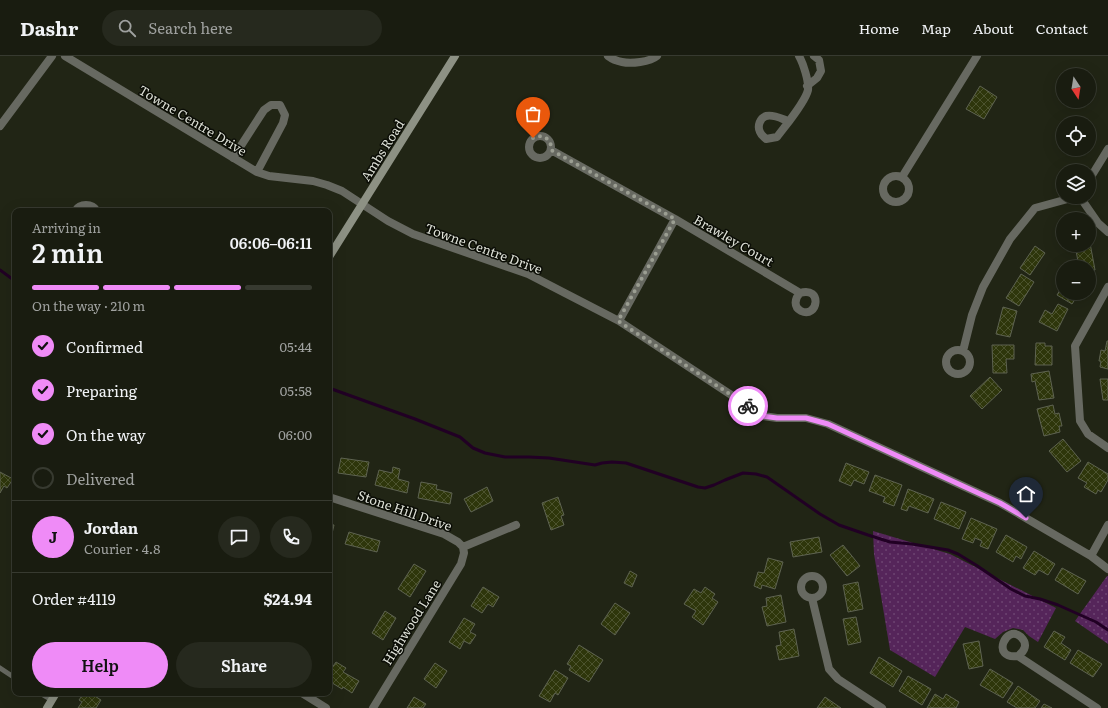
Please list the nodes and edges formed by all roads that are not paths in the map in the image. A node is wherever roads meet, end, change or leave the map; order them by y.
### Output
1 (52, 56) edge
2 (65, 56) edge
3 (455, 56) edge
4 (608, 56) edge
5 (657, 56) edge
6 (799, 56) edge
7 (814, 56) edge
8 (977, 56) edge
9 (807, 86) junction
10 (788, 121) dead end
11 (0, 126) edge
12 (1108, 149) edge
13 (551, 150) dead end
14 (233, 158) junction
15 (1096, 169) edge
16 (256, 172) junction
17 (902, 177) dead end
18 (1056, 202) edge
19 (1085, 204) edge
20 (362, 205) junction
21 (77, 208) edge
22 (96, 208) edge
23 (675, 219) junction
24 (1108, 232) edge
25 (332, 252) edge
26 (1108, 287) edge
27 (800, 292) dead end
28 (618, 321) junction
29 (963, 351) dead end
30 (1108, 448) edge
31 (332, 498) edge
32 (516, 525) dead end
33 (1108, 525) edge
34 (463, 547) junction
35 (1091, 556) junction
36 (1108, 569) edge
37 (812, 598) dead end
38 (1018, 656) dead end
39 (0, 668) edge
40 (12, 676) edge
41 (307, 696) edge
42 (54, 697) edge
43 (47, 708) edge
44 (326, 708) edge
45 (373, 708) edge
46 (882, 708) edge
47 (1097, 708) edge

1 - 11 street
2 - 14 street, Towne Centre Drive
3 - 20 street, Ambs Road
4 - 5 street
6 - 9 street
7 - 9 street
8 - 17 street
9 - 10 street
12 - 15 street
13 - 23 street, Brawley Court
14 - 16 street, Towne Centre Drive
14 - 16 street
16 - 20 street, Towne Centre Drive
18 - 29 street
19 - 24 street
20 - 25 street, Ambs Road
20 - 28 street, Towne Centre Drive
21 - 22 street
23 - 27 street, Brawley Court
23 - 28 street
26 - 30 street
28 - 35 street, Towne Centre Drive
31 - 34 street, Stone Hill Drive
32 - 34 street, Stone Hill Drive
33 - 35 street
34 - 45 street, Highwood Lane
35 - 36 street, Towne Centre Drive
37 - 46 street
38 - 47 street
39 - 40 lane
41 - 44 street
42 - 43 street

